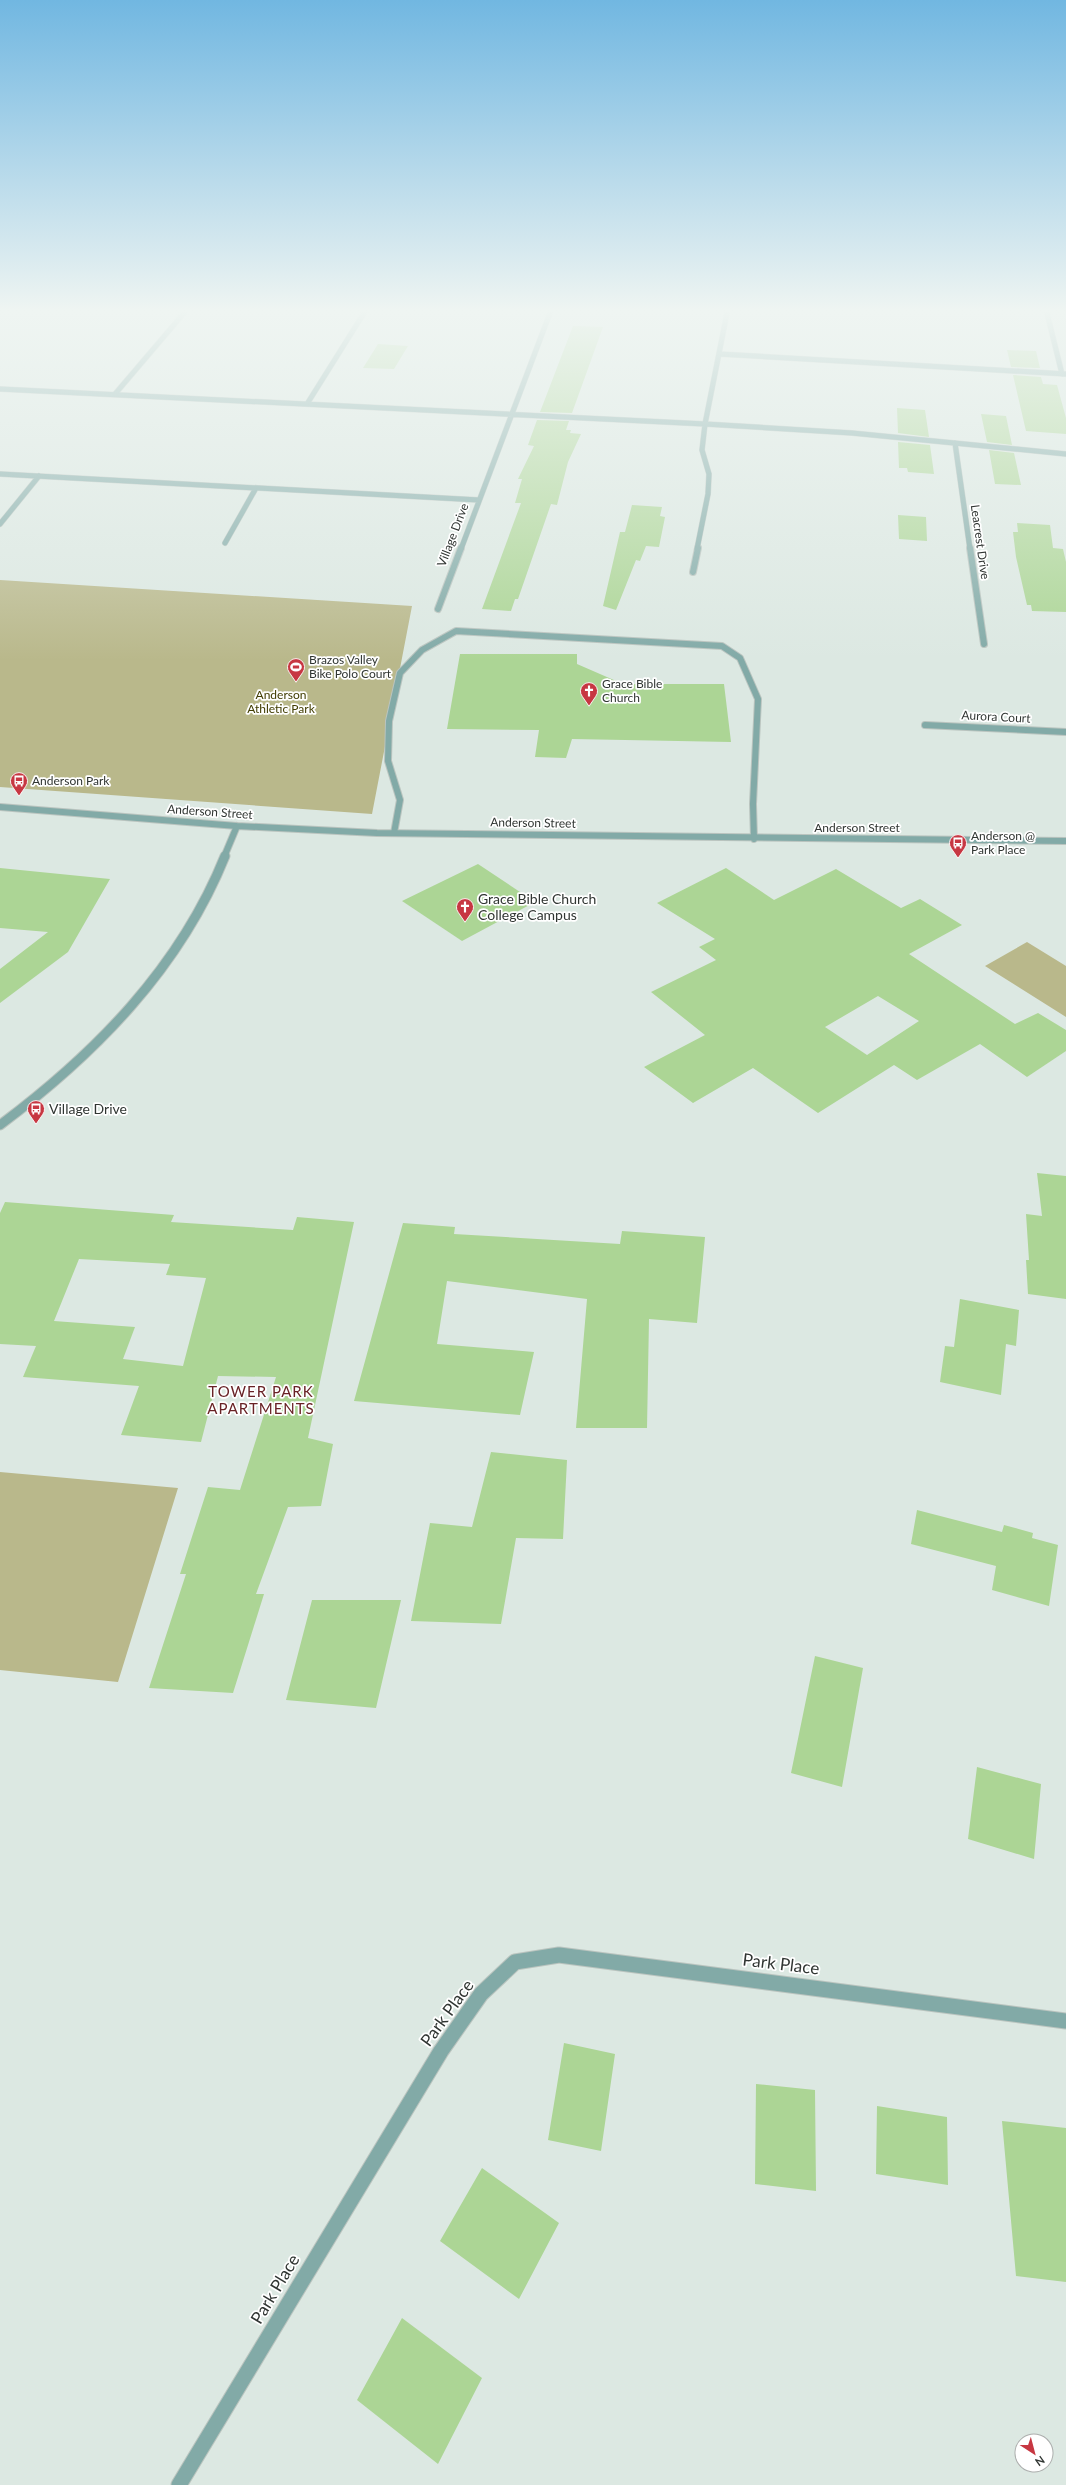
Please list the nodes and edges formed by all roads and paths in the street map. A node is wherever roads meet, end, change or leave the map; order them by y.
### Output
1 (506, 429) edge
2 (704, 429) edge
3 (786, 429) edge
4 (955, 443) junction
5 (1066, 454) edge
6 (0, 474) edge
7 (39, 476) junction
8 (256, 488) junction
9 (479, 500) junction
10 (0, 524) edge
11 (225, 543) dead end
12 (693, 572) dead end
13 (438, 609) dead end
14 (984, 644) dead end
15 (925, 725) dead end
16 (1066, 732) edge
17 (0, 807) edge
18 (238, 826) junction
19 (394, 833) junction
20 (754, 839) junction
21 (1066, 841) edge
22 (0, 1125) edge
23 (1066, 2021) edge
24 (179, 2485) edge

1 - 9 street, Village Drive
2 - 12 street
3 - 4 street
4 - 5 street
4 - 14 street, Leacrest Drive
6 - 7 street
7 - 8 street
7 - 10 street
8 - 9 street
8 - 11 street
9 - 13 street, Village Drive
15 - 16 street, Aurora Court
17 - 18 street, Anderson Street
18 - 19 street, Anderson Street
18 - 22 street
19 - 20 street, Anderson Street
19 - 20 street
20 - 21 street, Anderson Street
23 - 24 street, Park Place

